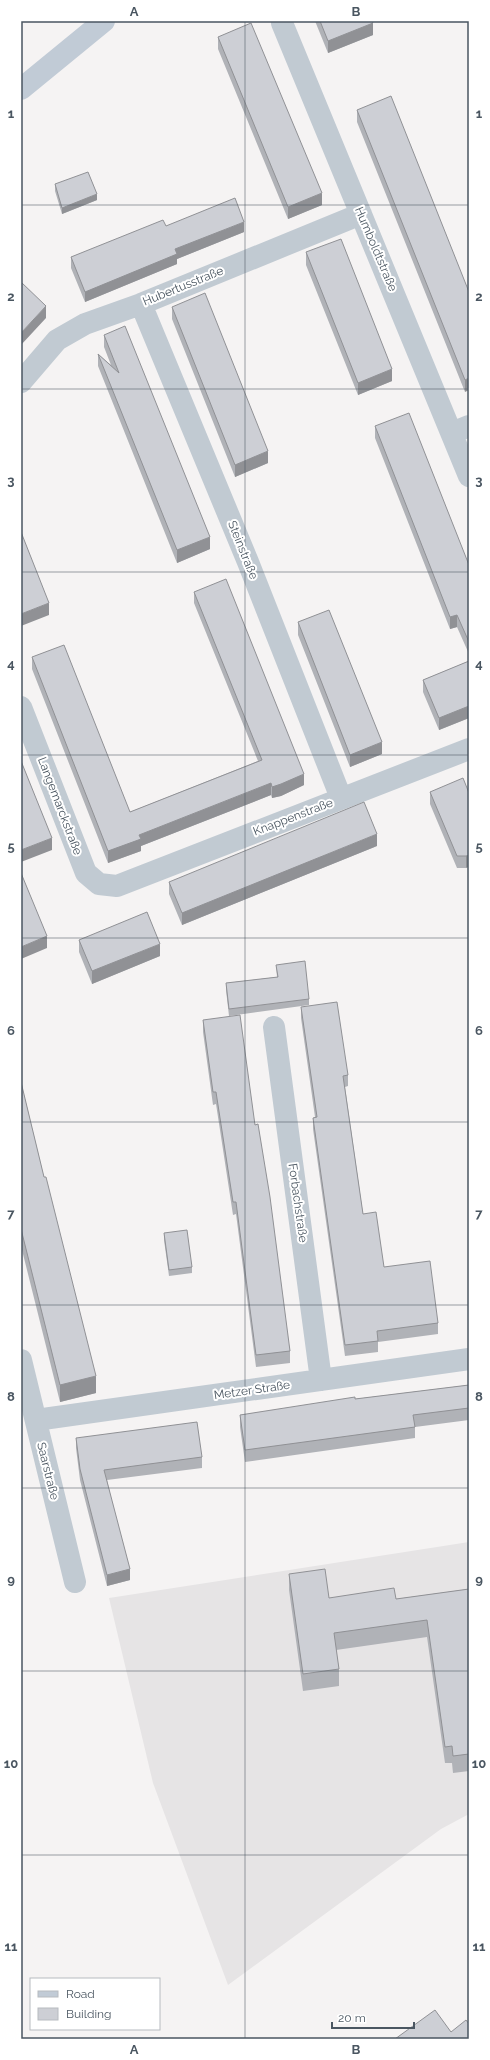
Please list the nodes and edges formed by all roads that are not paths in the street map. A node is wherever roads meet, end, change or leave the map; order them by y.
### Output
1 (104, 21) edge
2 (282, 23) dead end
3 (21, 89) edge
4 (361, 214) junction
5 (141, 304) junction
6 (21, 382) edge
7 (461, 429) edge
8 (469, 476) edge
9 (21, 707) edge
10 (469, 749) edge
11 (341, 798) junction
12 (117, 886) joint
13 (274, 1027) dead end
14 (469, 1359) edge
15 (21, 1360) edge
16 (321, 1380) junction
17 (36, 1420) junction
18 (75, 1582) dead end

1 - 3 main road
2 - 4 street, Humboldtstraße
4 - 5 street, Hubertusstraße
4 - 7 street, Humboldtstraße
5 - 6 street, Hubertusstraße
5 - 11 street, Steinstraße
7 - 8 street, Humboldtstraße
9 - 12 street, Langemarckstraße
10 - 11 street, Knappenstraße
11 - 12 street, Knappenstraße
13 - 16 street, Forbachstraße
14 - 16 street, Metzer Straße
15 - 17 street, Saarstraße
16 - 17 street, Metzer Straße
17 - 18 street, Saarstraße

